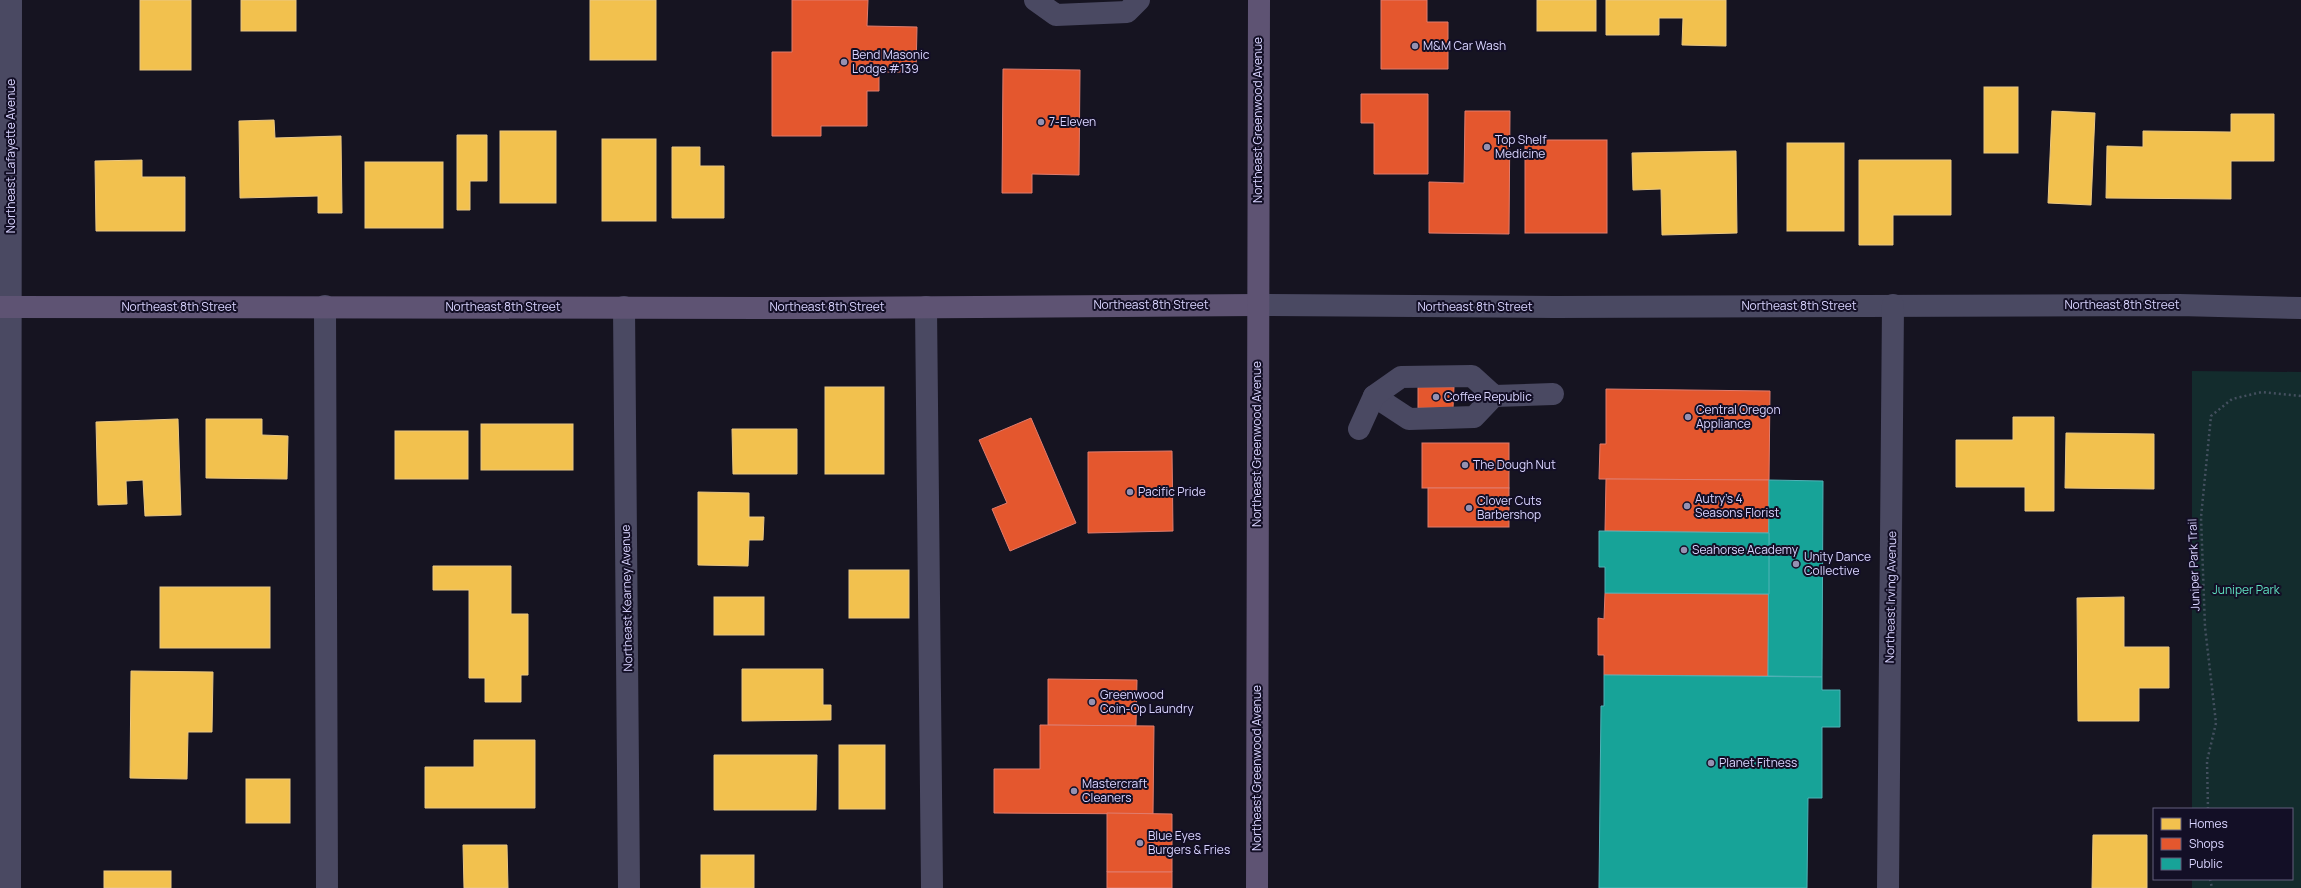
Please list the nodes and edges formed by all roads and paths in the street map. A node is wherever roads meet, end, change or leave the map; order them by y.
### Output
1 (11, 0) edge
2 (1035, 0) edge
3 (1139, 0) edge
4 (1259, 0) edge
5 (1257, 305) junction
6 (1893, 305) junction
7 (325, 306) junction
8 (5, 307) edge
9 (624, 307) junction
10 (926, 307) junction
11 (2301, 308) edge
12 (1553, 394) dead end
13 (1374, 396) junction
14 (1494, 396) junction
15 (2301, 396) edge
16 (1359, 429) dead end
17 (2208, 808) edge
18 (10, 888) edge
19 (327, 888) edge
20 (629, 888) edge
21 (932, 888) edge
22 (1257, 888) edge
23 (1888, 888) edge

1 - 8 street, Northeast Lafayette Avenue
2 - 3 street
4 - 5 main road, Northeast Greenwood Avenue
5 - 6 street, Northeast 8th Street
5 - 10 main road, Northeast 8th Street
5 - 22 main road, Northeast Greenwood Avenue
6 - 11 street, Northeast 8th Street
6 - 23 street, Northeast Irving Avenue
7 - 8 main road, Northeast 8th Street
7 - 9 main road, Northeast 8th Street
7 - 19 street
8 - 18 street, Northeast Lafayette Avenue
9 - 10 main road, Northeast 8th Street
9 - 20 street, Northeast Kearney Avenue
10 - 21 street
12 - 14 street
13 - 14 street
13 - 14 street
13 - 16 street
15 - 17 path, Juniper Park Trail

